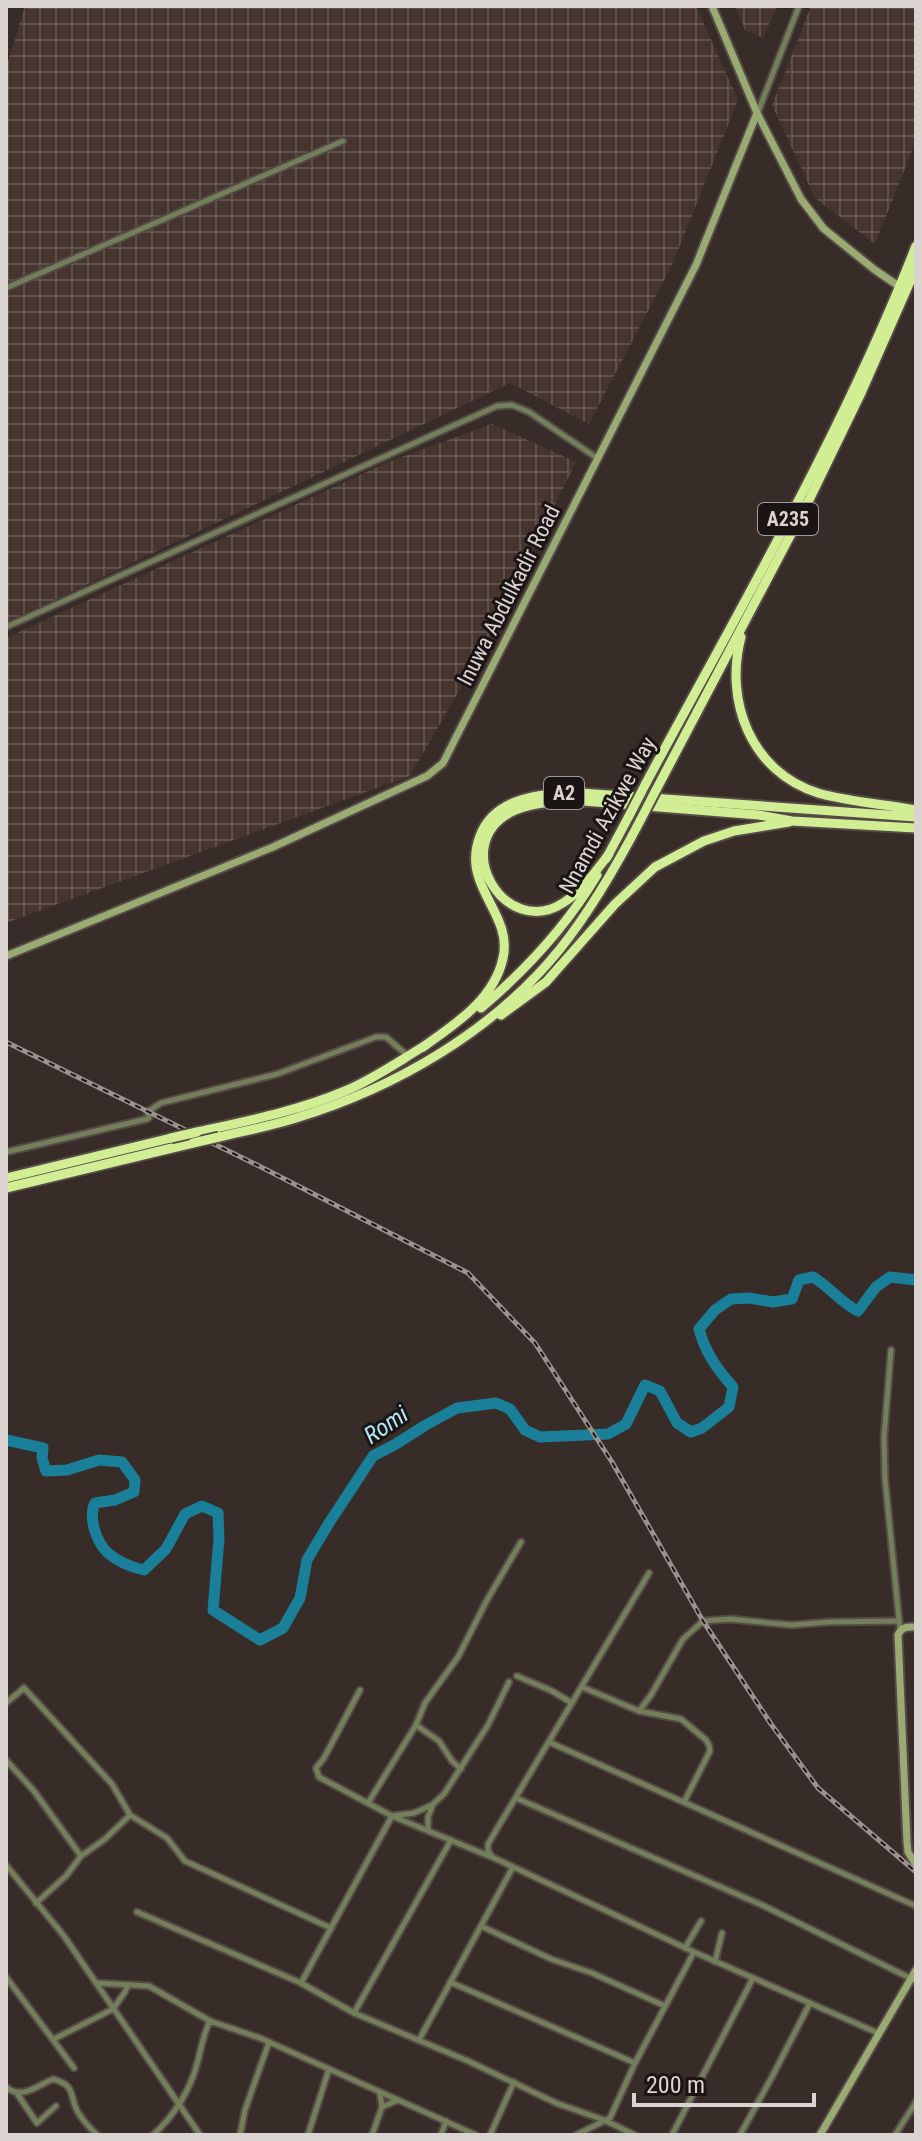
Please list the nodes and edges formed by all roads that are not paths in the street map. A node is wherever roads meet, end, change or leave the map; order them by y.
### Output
1 (712, 6) edge
2 (799, 6) edge
3 (757, 113) junction
4 (343, 141) dead end
5 (916, 246) edge
6 (916, 268) edge
7 (6, 288) edge
8 (904, 289) junction
9 (597, 458) junction
10 (746, 618) junction
11 (6, 627) edge
12 (916, 810) edge
13 (916, 817) edge
14 (792, 821) junction
15 (916, 828) edge
16 (609, 854) junction
17 (6, 956) edge
18 (423, 1047) junction
19 (449, 1048) junction
20 (408, 1056) junction
21 (195, 1137) junction
22 (6, 1152) edge
23 (6, 1178) edge
24 (6, 1188) edge
25 (891, 1350) dead end
26 (521, 1542) dead end
27 (649, 1573) dead end
28 (900, 1625) junction
29 (916, 1627) edge
30 (517, 1676) dead end
31 (509, 1682) dead end
32 (582, 1687) junction
33 (360, 1690) dead end
34 (651, 1695) junction
35 (6, 1703) edge
36 (572, 1703) junction
37 (639, 1711) junction
38 (657, 1714) junction
39 (416, 1725) junction
40 (549, 1742) junction
41 (6, 1760) edge
42 (461, 1769) junction
43 (516, 1798) junction
44 (684, 1802) junction
45 (368, 1803) junction
46 (432, 1805) junction
47 (130, 1815) junction
48 (392, 1816) junction
49 (428, 1829) junction
50 (451, 1840) junction
51 (81, 1856) junction
52 (492, 1857) junction
53 (6, 1865) edge
54 (916, 1865) edge
55 (513, 1867) junction
56 (36, 1903) junction
57 (916, 1906) edge
58 (137, 1912) dead end
59 (701, 1921) dead end
60 (481, 1926) junction
61 (331, 1928) junction
62 (722, 1933) dead end
63 (685, 1948) junction
64 (694, 1952) junction
65 (715, 1962) junction
66 (915, 1976) edge
67 (6, 1977) edge
68 (753, 1978) junction
69 (450, 1982) junction
70 (95, 1983) junction
71 (301, 1983) junction
72 (128, 1985) junction
73 (810, 2003) junction
74 (665, 2006) junction
75 (113, 2009) junction
76 (354, 2013) junction
77 (210, 2021) junction
78 (878, 2033) junction
79 (54, 2040) junction
80 (419, 2040) junction
81 (269, 2042) junction
82 (635, 2063) junction
83 (74, 2068) dead end
84 (329, 2069) junction
85 (514, 2082) junction
86 (6, 2087) edge
87 (379, 2092) junction
88 (18, 2094) junction
89 (398, 2100) junction
90 (916, 2102) edge
91 (179, 2103) junction
92 (56, 2106) dead end
93 (382, 2107) junction
94 (607, 2119) junction
95 (446, 2121) junction
96 (97, 2135) edge
97 (153, 2135) edge
98 (200, 2135) edge
99 (240, 2135) edge
100 (308, 2135) edge
101 (372, 2135) edge
102 (441, 2135) edge
103 (476, 2135) edge
104 (490, 2135) edge
105 (576, 2135) edge
106 (635, 2135) edge
107 (672, 2135) edge
108 (740, 2135) edge
109 (820, 2135) edge
110 (895, 2135) edge

1 - 3 street
2 - 3 street
3 - 8 street
3 - 9 street, Inuwa Abdulkadir Road
4 - 7 street
5 - 8 highway, Nnamdi Azikwe Way / A235
6 - 8 highway, Nnamdi Azikwe Way / A235
8 - 10 highway, Nnamdi Azikwe Way / A235
8 - 16 highway, Nnamdi Azikwe Way / A235, bridge
9 - 11 street
9 - 17 street, Inuwa Abdulkadir Road
10 - 12 highway
10 - 19 highway, Nnamdi Azikwe Way / A235, bridge
13 - 18 highway, A2
14 - 15 highway, A2
14 - 16 highway
14 - 19 highway, A2
16 - 18 highway, Nnamdi Azikwe Way / A235
18 - 20 highway, Nnamdi Azikwe Way / A2
19 - 21 highway, Nnamdi Azikwe Way / A2, bridge
20 - 21 highway, Nnamdi Azikwe Way / A2
20 - 22 street
21 - 23 highway, Nnamdi Azikwe Way / A2, bridge
21 - 24 highway, Nnamdi Azikwe Way / A2
25 - 28 street
26 - 39 street
27 - 32 street
28 - 29 street
28 - 34 street
28 - 54 street
30 - 36 street
31 - 42 street
32 - 36 street
32 - 37 street
33 - 45 street
34 - 37 street
34 - 38 street
35 - 47 street
36 - 40 street
37 - 38 street
38 - 44 street
39 - 42 street
39 - 45 street
40 - 43 street
40 - 44 street
41 - 51 street
42 - 46 street
43 - 52 street
43 - 66 street
44 - 57 street
45 - 48 street
46 - 48 street
46 - 49 street
47 - 51 street
47 - 61 street
48 - 49 street
48 - 61 street
49 - 50 street
50 - 52 street
50 - 76 street
51 - 56 street
52 - 55 street
53 - 56 street
55 - 60 street
55 - 63 street
56 - 70 street
58 - 71 street
59 - 63 street
60 - 69 street
60 - 74 street
61 - 71 street
62 - 65 street
63 - 64 street
64 - 65 street
64 - 74 street
65 - 68 street
66 - 78 street
67 - 79 street
68 - 73 street
68 - 107 street
69 - 80 street
69 - 82 street
70 - 72 street
70 - 75 street
71 - 76 street
72 - 75 street
72 - 77 street
73 - 78 street
73 - 108 street
74 - 82 street
75 - 79 street
75 - 91 street
76 - 80 street
77 - 81 street
77 - 91 street
78 - 109 street
79 - 83 street
80 - 85 street
81 - 84 street
81 - 99 street
82 - 94 street
84 - 87 street
84 - 100 street
85 - 94 street
85 - 104 street
86 - 88 street
87 - 89 street
87 - 93 street
88 - 92 street
88 - 96 street
89 - 93 street
89 - 95 street
90 - 110 street
91 - 97 street
91 - 98 street
93 - 101 street
94 - 105 street
94 - 106 street
95 - 102 street
95 - 103 street

